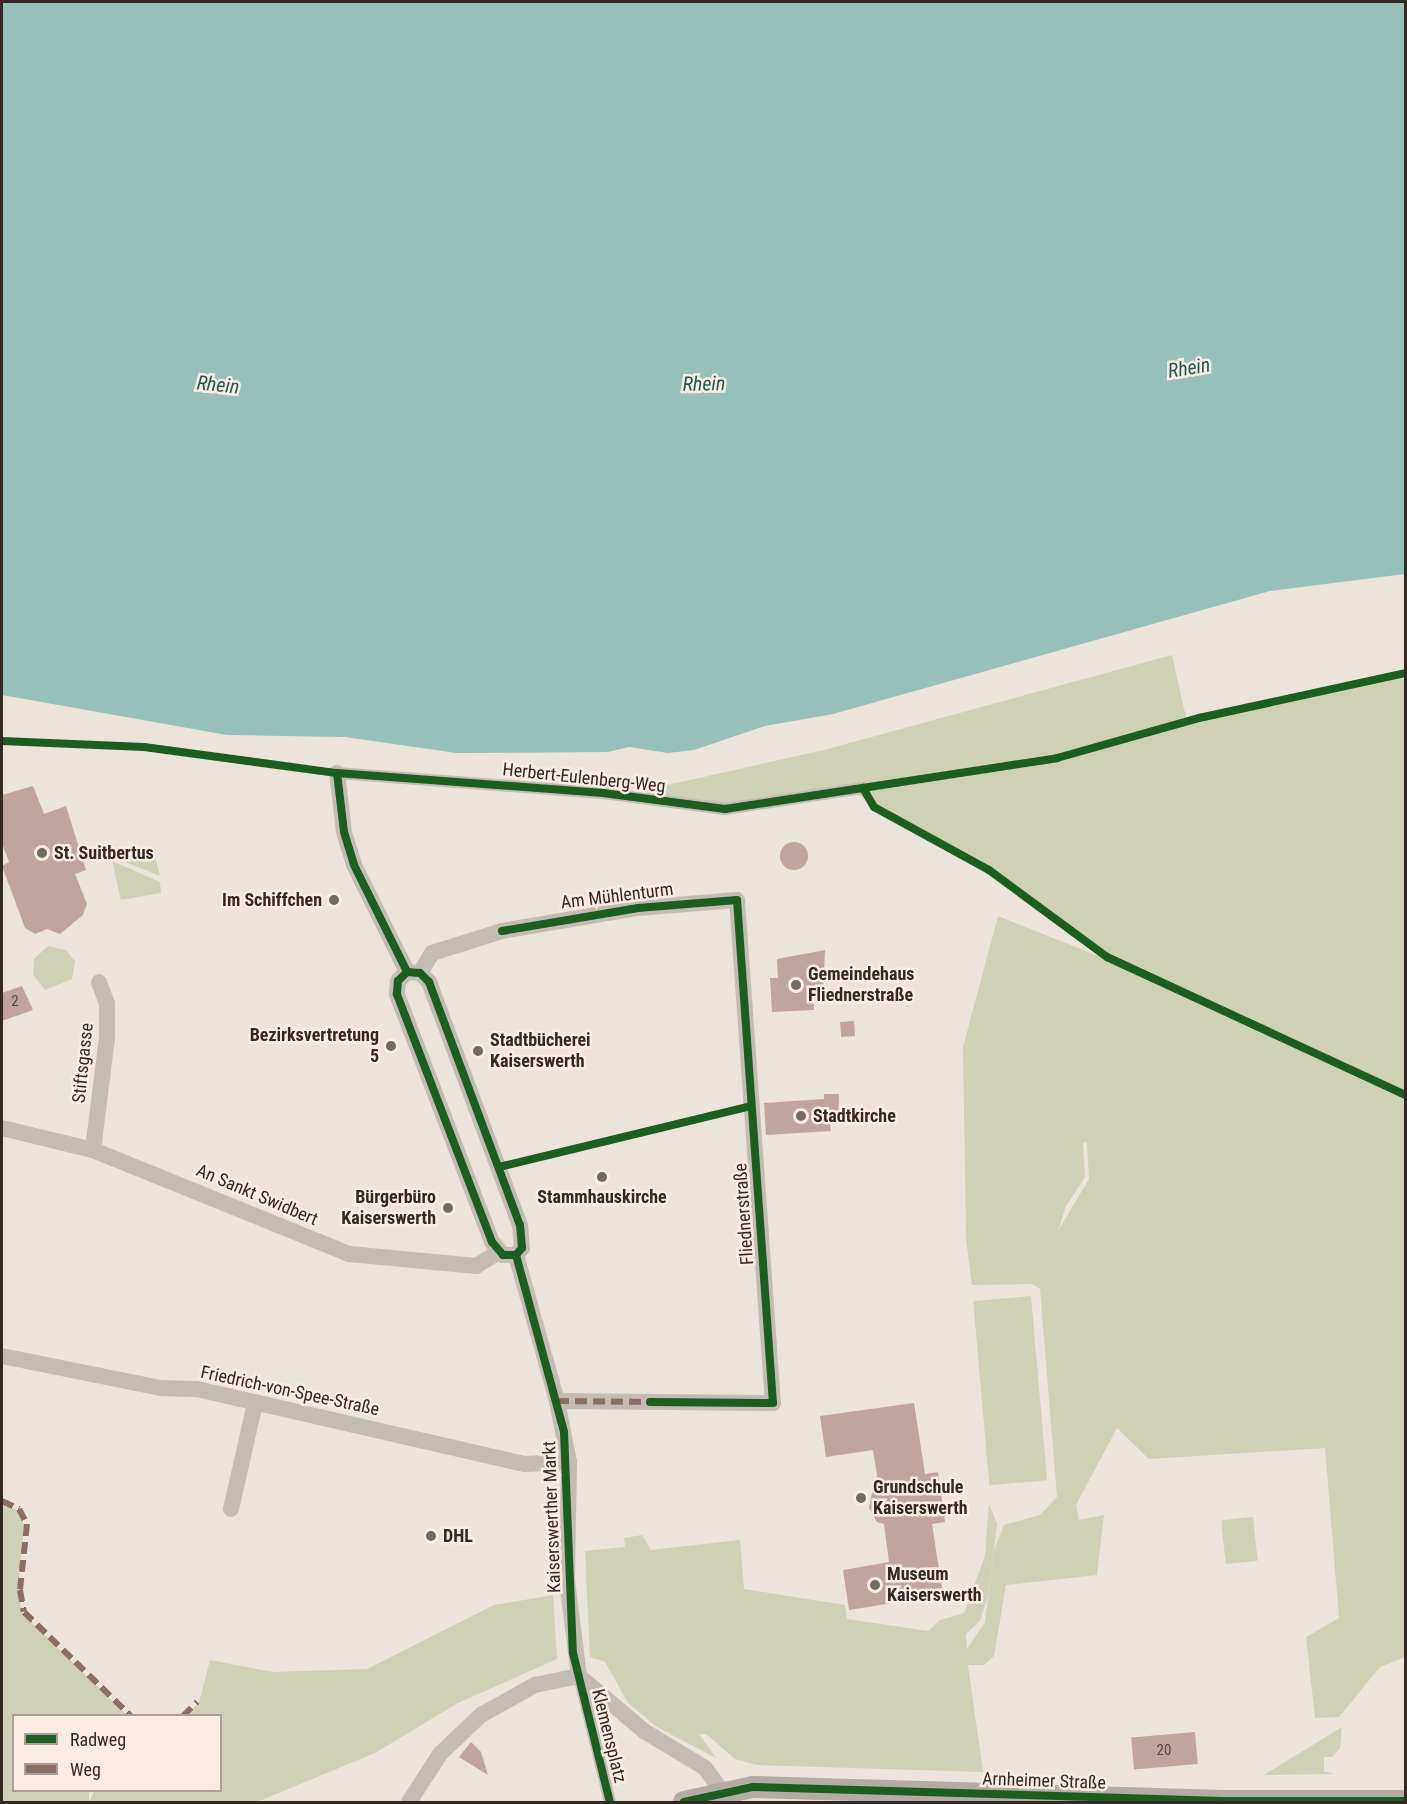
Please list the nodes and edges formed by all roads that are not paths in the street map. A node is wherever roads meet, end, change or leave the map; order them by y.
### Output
1 (337, 773) joint
2 (863, 788) dead end
3 (736, 900) joint
4 (414, 972) junction
5 (99, 982) dead end
6 (2, 1128) edge
7 (93, 1150) junction
8 (498, 1252) junction
9 (516, 1255) junction
10 (2, 1356) edge
11 (557, 1401) junction
12 (255, 1403) junction
13 (569, 1462) junction
14 (231, 1509) dead end
15 (579, 1676) junction
16 (723, 1793) junction
17 (1030, 1799) edge
18 (1406, 1801) edge
19 (409, 1803) edge
20 (610, 1803) edge
21 (684, 1803) edge

1 - 2 street, Herbert-Eulenberg-Weg
1 - 4 street, Kaiserswerther Markt
3 - 4 street, Am Mühlenturm
3 - 11 street, Fliednerstraße
4 - 8 street
4 - 9 street, Kaiserswerther Markt
5 - 7 street, Stiftsgasse
6 - 7 street, An Sankt Swidbert
7 - 8 street, An Sankt Swidbert
8 - 9 street
9 - 11 street, Kaiserswerther Markt
10 - 12 street, Friedrich-von-Spee-Straße
11 - 13 street, Kaiserswerther Markt
12 - 13 street, Friedrich-von-Spee-Straße
12 - 14 street
13 - 15 street, Kaiserswerther Markt
15 - 16 street, Klemensplatz
15 - 19 street
15 - 20 street, Klemensplatz
16 - 17 main road, Arnheimer Straße
16 - 21 main road, Arnheimer Straße
17 - 18 main road, Arnheimer Straße

